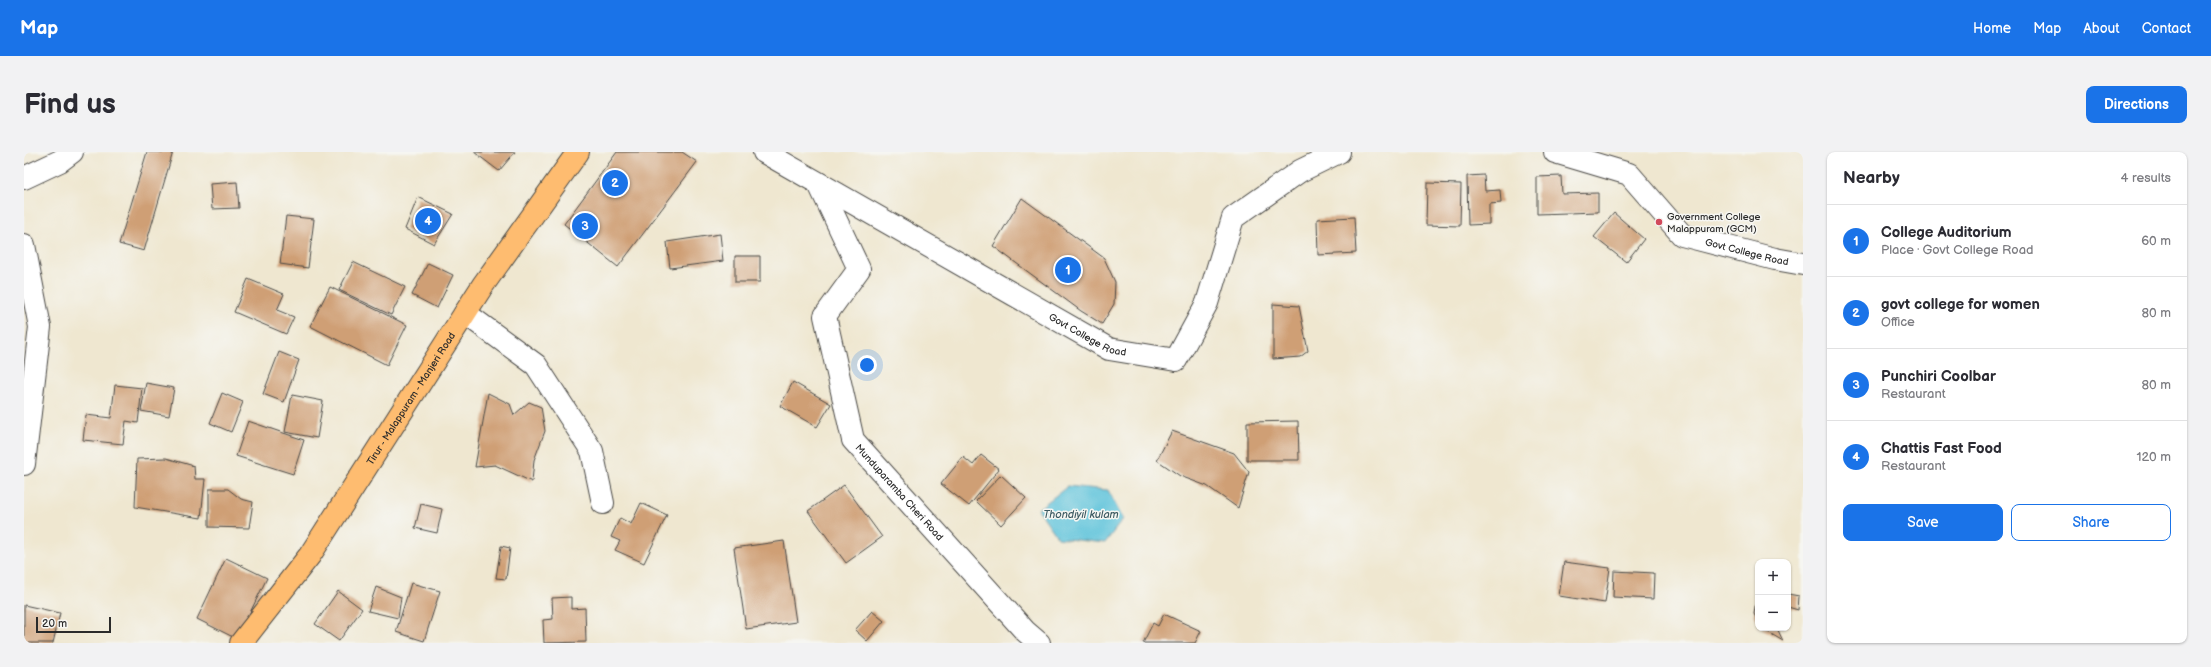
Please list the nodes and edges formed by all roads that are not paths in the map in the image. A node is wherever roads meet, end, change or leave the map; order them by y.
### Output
1 (72, 152) edge
2 (578, 152) edge
3 (764, 152) edge
4 (1339, 152) edge
5 (1555, 152) edge
6 (24, 178) edge
7 (819, 184) junction
8 (24, 245) edge
9 (1803, 264) edge
10 (465, 313) junction
11 (24, 464) edge
12 (603, 503) dead end
13 (241, 643) edge
14 (1039, 643) edge

1 - 6 street
2 - 10 main road, Tirur - Malappuram - Manjeri Road
3 - 7 street, Govt College Road
4 - 7 street, Govt College Road
5 - 9 street, Govt College Road
7 - 14 street, Munduparamba Cheri Road
8 - 11 street
10 - 12 street
10 - 13 main road, Tirur - Malappuram - Manjeri Road

